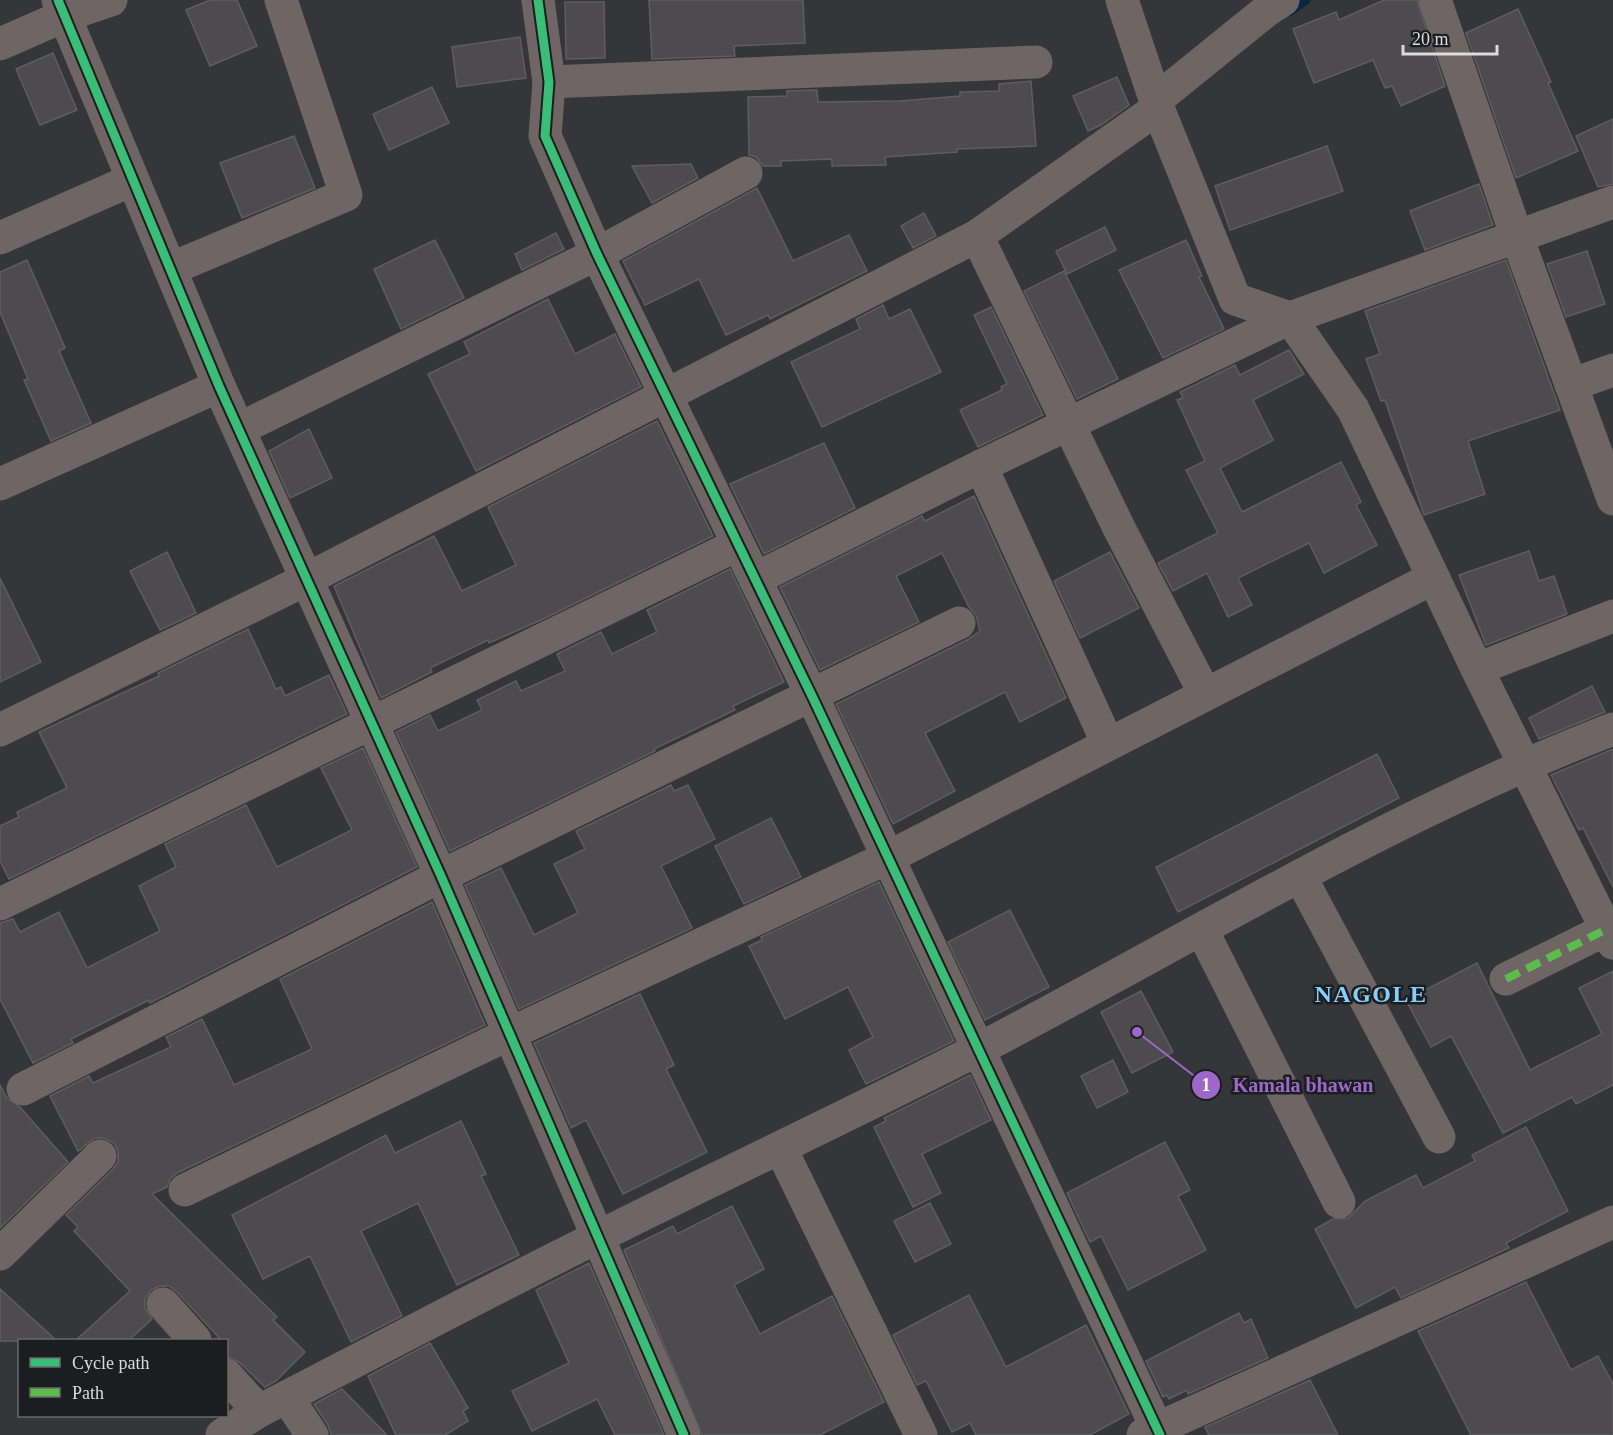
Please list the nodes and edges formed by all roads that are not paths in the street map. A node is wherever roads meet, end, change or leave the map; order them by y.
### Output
1 (111, 0) edge
2 (280, 0) edge
3 (538, 0) edge
4 (1122, 0) edge
5 (1283, 0) edge
6 (1436, 0) edge
7 (61, 8) edge
8 (0, 44) edge
9 (1036, 62) dead end
10 (549, 82) junction
11 (1157, 104) junction
12 (746, 173) dead end
13 (132, 180) junction
14 (1613, 202) edge
15 (977, 236) junction
16 (1517, 237) junction
17 (0, 238) edge
18 (597, 254) junction
19 (170, 269) junction
20 (1290, 318) junction
21 (1613, 370) edge
22 (1571, 385) junction
23 (219, 386) junction
24 (666, 393) junction
25 (1068, 426) junction
26 (239, 429) junction
27 (981, 466) junction
28 (0, 484) edge
29 (1613, 499) edge
30 (737, 545) junction
31 (1433, 578) junction
32 (755, 579) junction
33 (305, 580) junction
34 (1613, 616) edge
35 (959, 623) dead end
36 (1477, 669) junction
37 (1204, 694) junction
38 (812, 696) junction
39 (370, 724) junction
40 (1613, 729) edge
41 (0, 730) edge
42 (1108, 744) junction
43 (1524, 763) junction
44 (887, 858) junction
45 (441, 876) junction
46 (1300, 876) junction
47 (1601, 892) edge
48 (0, 904) edge
49 (1202, 930) junction
50 (1609, 936) edge
51 (1506, 980) dead end
52 (510, 1033) junction
53 (979, 1049) junction
54 (23, 1089) dead end
55 (1439, 1137) dead end
56 (781, 1149) junction
57 (100, 1156) dead end
58 (185, 1190) dead end
59 (1340, 1202) dead end
60 (1613, 1222) edge
61 (598, 1236) junction
62 (0, 1254) edge
63 (163, 1304) dead end
64 (193, 1339) edge
65 (228, 1376) edge
66 (273, 1404) junction
67 (1153, 1433) edge
68 (222, 1435) edge
69 (312, 1435) edge
70 (684, 1435) edge
71 (921, 1435) edge

1 - 7 street
2 - 19 street
3 - 10 street
4 - 11 street
5 - 11 street
6 - 16 street
7 - 8 street
7 - 13 street
9 - 10 street
10 - 18 street
11 - 15 street
11 - 20 street
12 - 18 street
13 - 17 street
13 - 19 street
14 - 16 street
15 - 24 street
15 - 25 street
16 - 20 street
16 - 22 street
18 - 24 street
18 - 26 street
19 - 23 street
20 - 25 street
20 - 31 street
21 - 22 street
22 - 29 street
23 - 26 street
23 - 28 street
24 - 30 street
24 - 33 street
25 - 27 street
25 - 37 street
26 - 33 street
27 - 32 street
27 - 42 street
30 - 32 street
30 - 39 street
31 - 36 street
31 - 37 street
32 - 38 street
33 - 39 street
33 - 41 street
34 - 36 street
35 - 38 street
36 - 43 street
37 - 42 street
38 - 44 street
38 - 45 street
39 - 45 street
39 - 48 street
40 - 43 street
42 - 44 street
43 - 46 street
43 - 47 street
44 - 52 street
44 - 53 street
45 - 52 street
45 - 54 street
46 - 49 street
46 - 55 street
47 - 50 street
49 - 53 street
49 - 59 street
50 - 51 street
52 - 58 street
52 - 61 street
53 - 56 street
53 - 67 street
56 - 61 street
56 - 71 street
57 - 62 street
60 - 67 street
61 - 66 street
61 - 70 street
63 - 64 street
65 - 66 street
66 - 68 street
66 - 69 street

